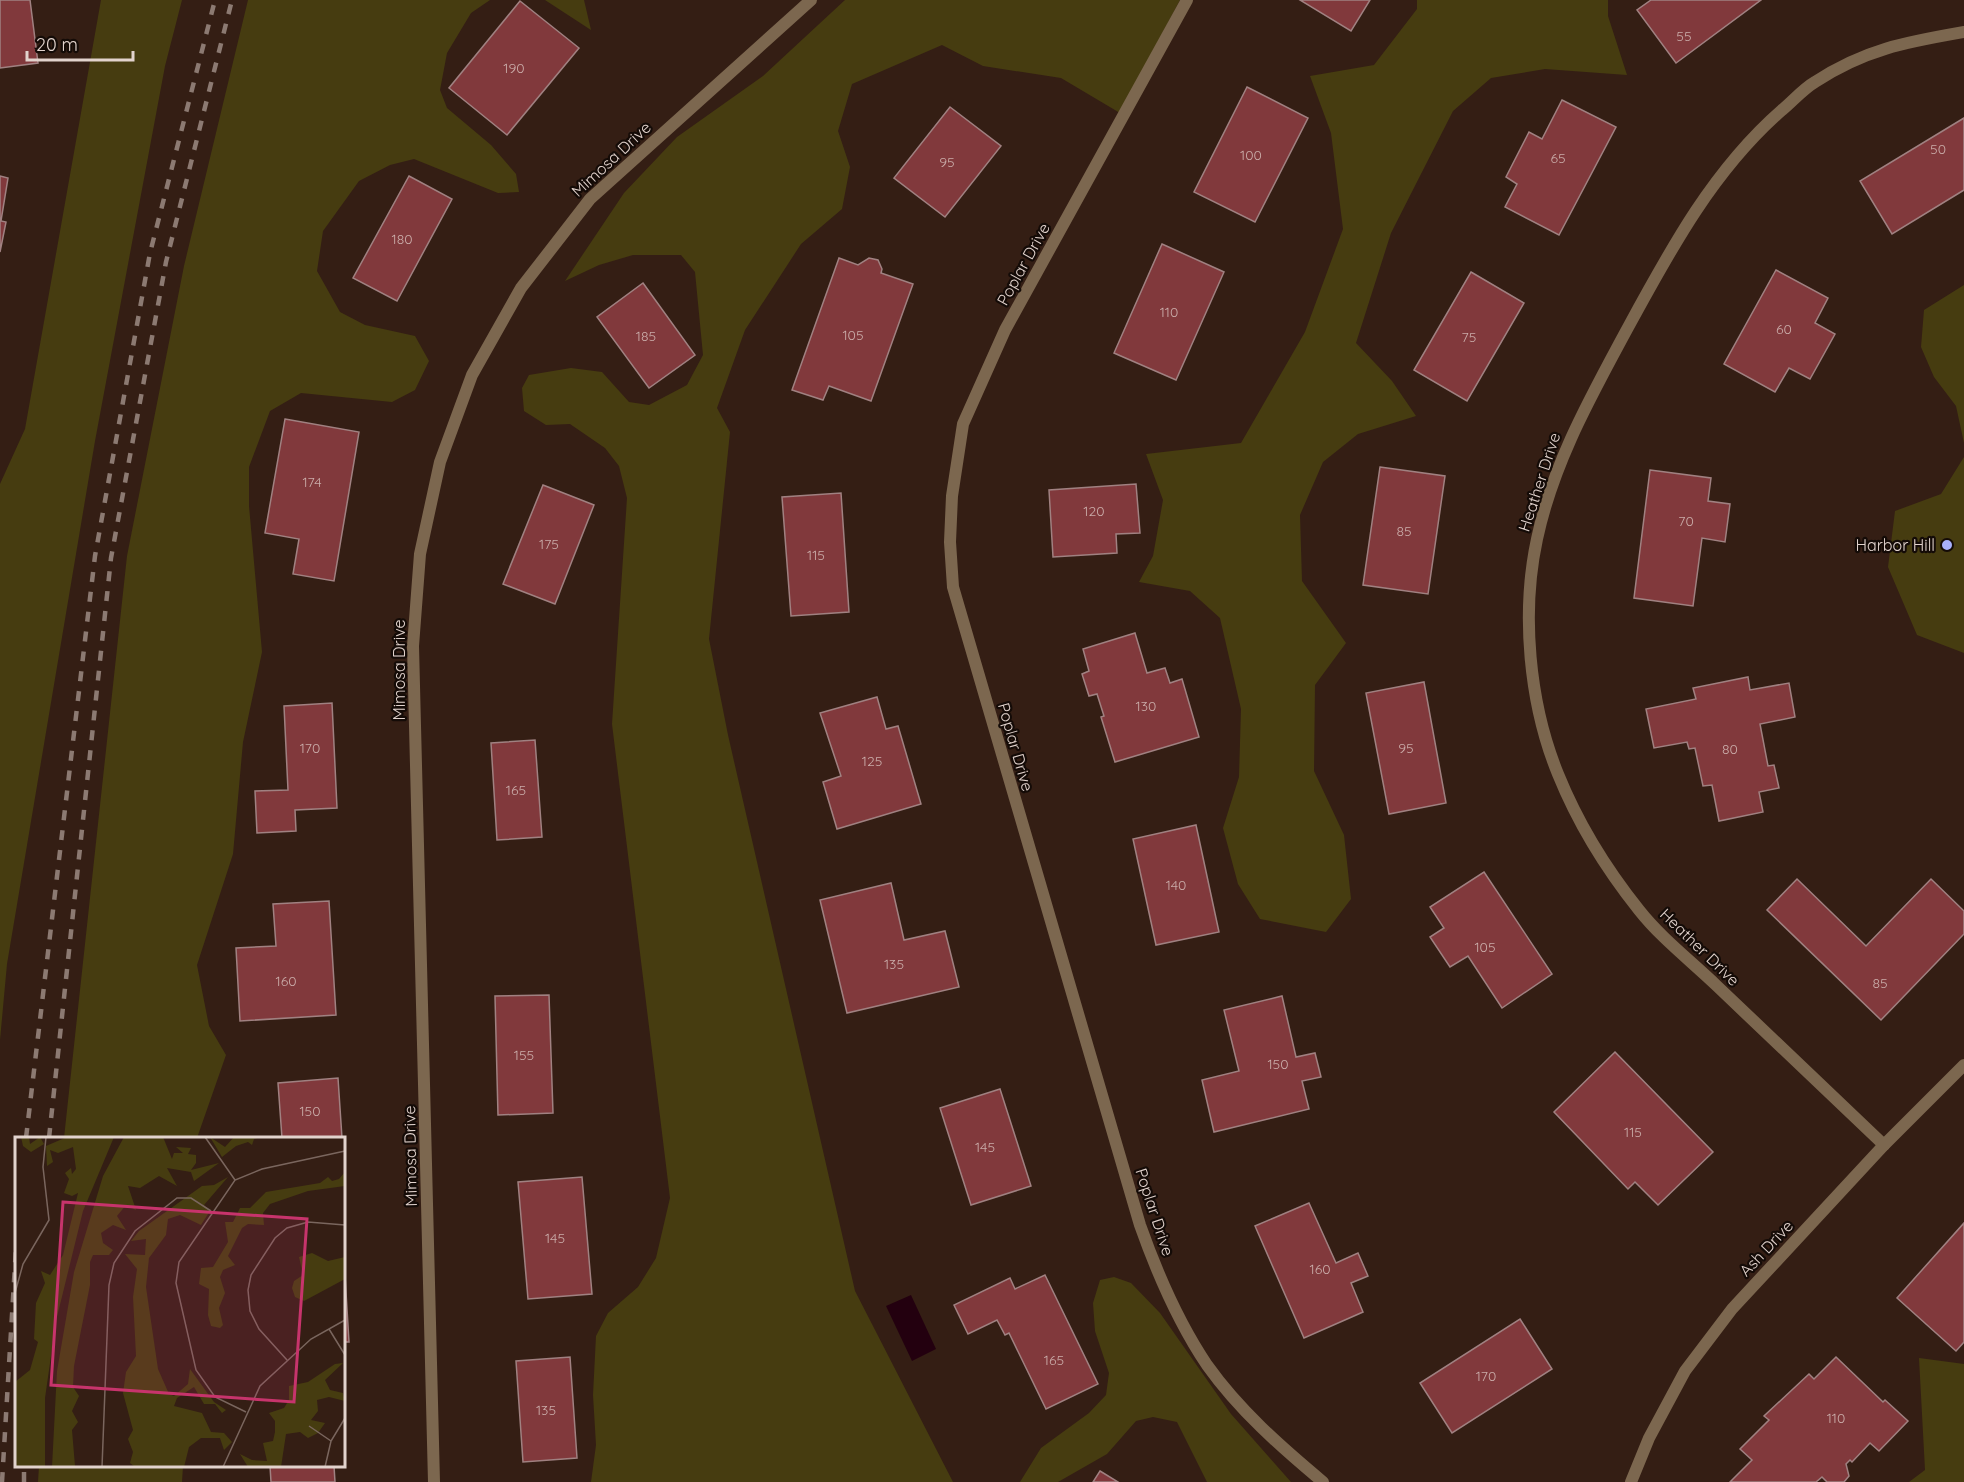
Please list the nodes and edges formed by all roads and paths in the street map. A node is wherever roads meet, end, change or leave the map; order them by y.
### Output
1 (811, 0) edge
2 (1187, 0) edge
3 (1964, 32) edge
4 (1964, 1065) edge
5 (1884, 1145) junction
6 (434, 1482) edge
7 (1323, 1482) edge
8 (1631, 1482) edge

1 - 6 street, Mimosa Drive
2 - 7 street, Poplar Drive
3 - 5 street, Heather Drive
4 - 5 street, Ash Drive
5 - 8 street, Ash Drive

